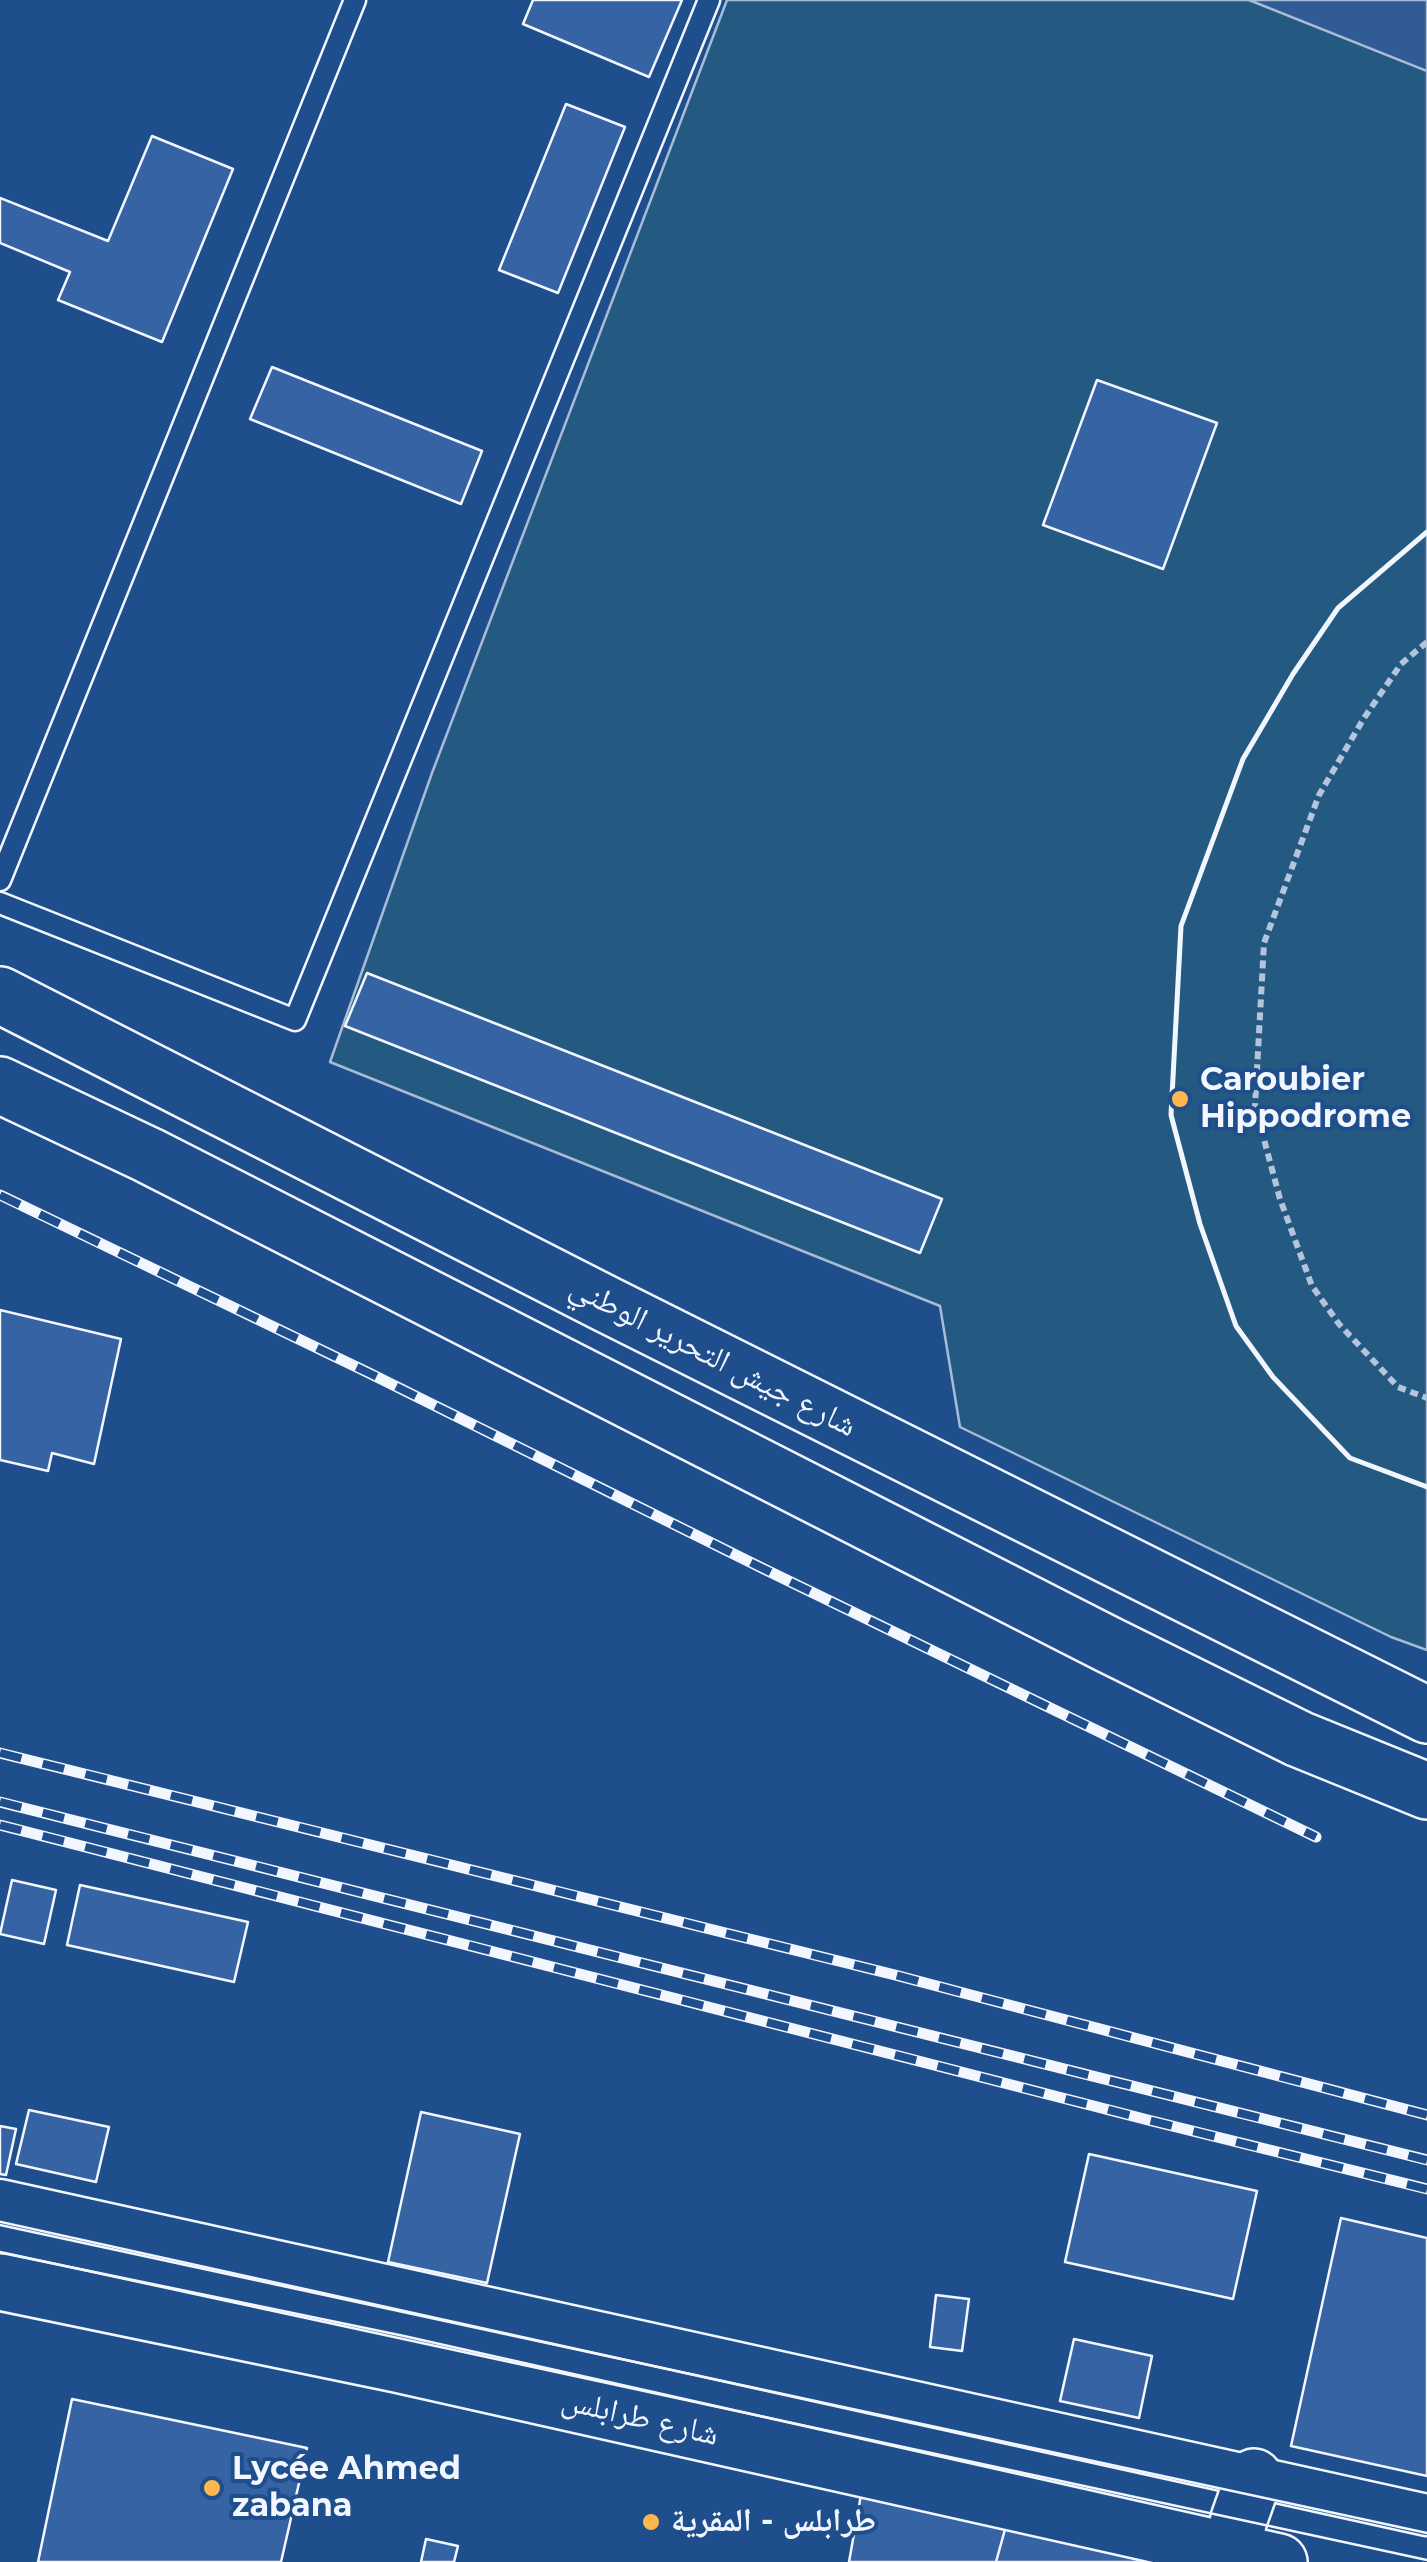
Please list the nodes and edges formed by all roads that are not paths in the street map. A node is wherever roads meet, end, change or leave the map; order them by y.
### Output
1 (355, 0) edge
2 (709, 0) edge
3 (0, 880) edge
4 (0, 903) edge
5 (0, 996) edge
6 (0, 1085) edge
7 (1427, 1715) edge
8 (1427, 1791) edge
9 (0, 2200) edge
10 (0, 2282) edge
11 (1254, 2478) junction
12 (1427, 2515) edge
13 (1246, 2558) edge

1 - 3 lane
2 - 4 lane
5 - 7 main road, شارع جيش التحرير الوطني
6 - 8 main road
9 - 11 street
10 - 13 main road, شارع طرابلس
11 - 12 street
11 - 13 main road

